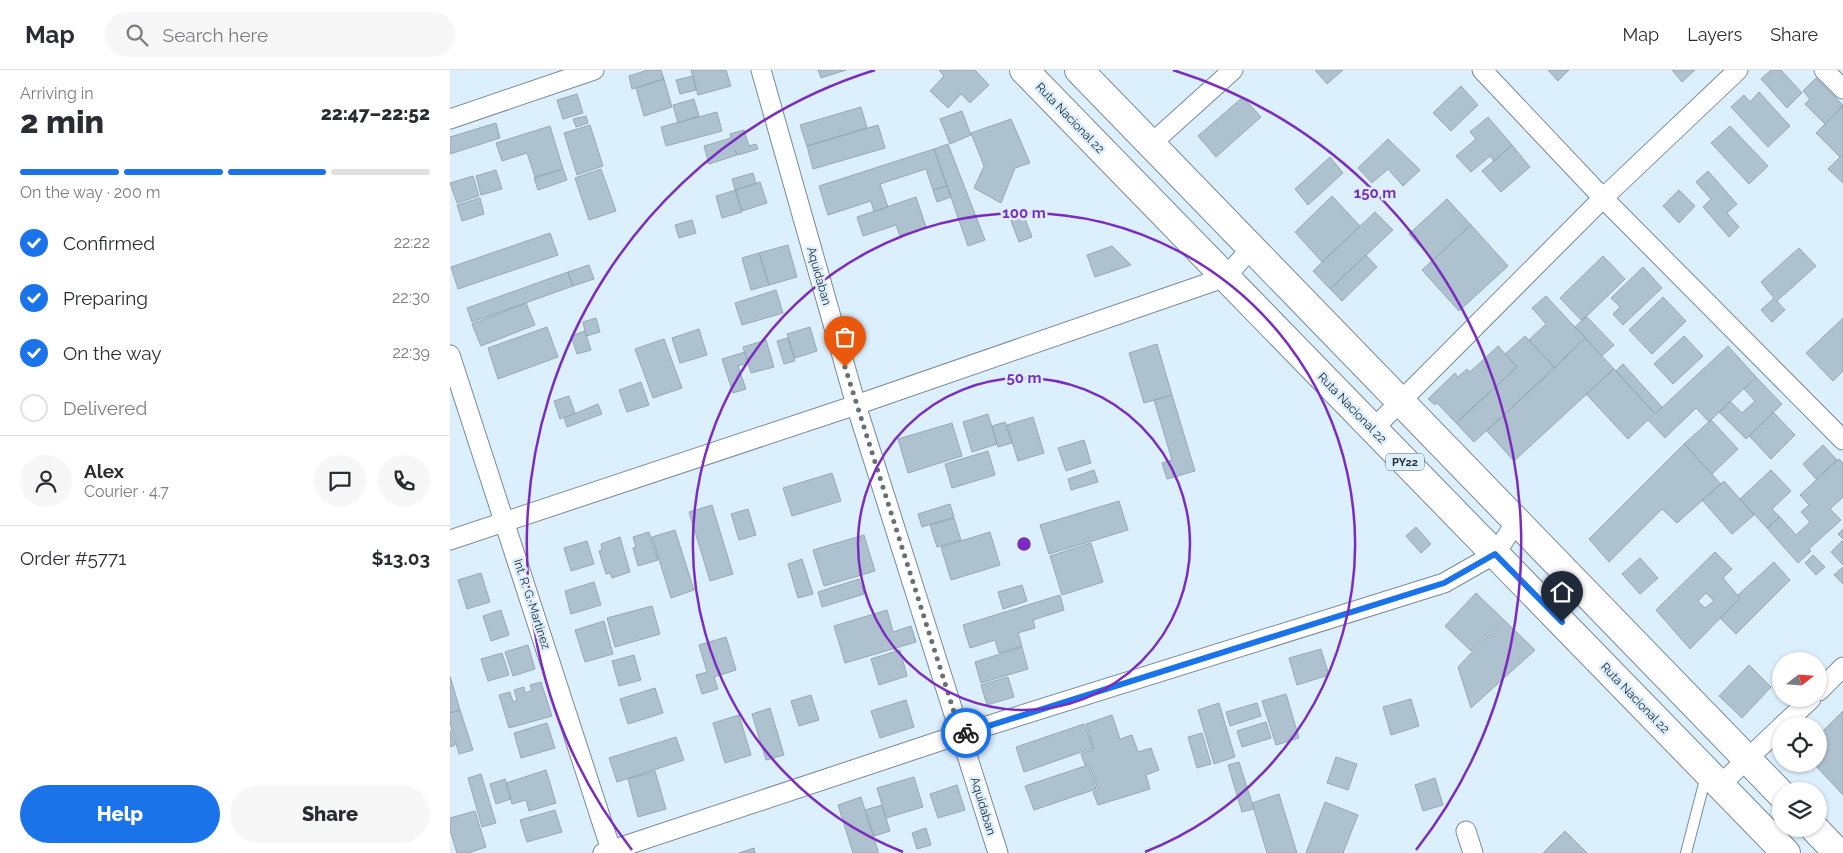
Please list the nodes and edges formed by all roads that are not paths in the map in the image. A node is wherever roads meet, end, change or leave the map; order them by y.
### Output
1 (594, 70) edge
2 (761, 70) edge
3 (1024, 70) edge
4 (1079, 70) edge
5 (1234, 70) edge
6 (1482, 70) edge
7 (1738, 70) edge
8 (1824, 70) edge
9 (1843, 89) edge
10 (450, 119) edge
11 (1151, 144) junction
12 (1603, 198) junction
13 (1252, 248) junction
14 (1226, 277) junction
15 (450, 355) edge
16 (1401, 402) junction
17 (856, 405) junction
18 (1373, 429) junction
19 (1843, 440) edge
20 (505, 521) junction
21 (1517, 521) junction
22 (450, 540) edge
23 (1495, 554) junction
24 (1843, 667) edge
25 (1828, 682) edge
26 (961, 734) junction
27 (1772, 739) edge
28 (1748, 759) junction
29 (1714, 779) junction
30 (1772, 784) edge
31 (1466, 831) dead end
32 (609, 852) edge
33 (998, 853) edge
34 (1473, 853) edge
35 (1686, 853) edge
36 (1786, 853) edge

1 - 10 street
2 - 17 street, Aquidaban
3 - 14 highway, Ruta Nacional 22 / PY22
4 - 11 highway
5 - 11 street
6 - 12 street
7 - 12 street
8 - 9 street
11 - 13 highway
12 - 16 street
12 - 19 street
13 - 14 street
13 - 16 highway
14 - 17 street
14 - 18 highway, Ruta Nacional 22 / PY22
15 - 20 street, Int. R. G. Martinez
16 - 18 street
16 - 21 highway
17 - 20 street
17 - 26 street, Aquidaban
18 - 23 highway, Ruta Nacional 22 / PY22
20 - 22 street
20 - 32 street, Int. R. G. Martinez
21 - 23 street
21 - 28 highway
23 - 26 street
23 - 29 highway, Ruta Nacional 22 / PY22
24 - 25 street
26 - 32 street
26 - 33 street, Aquidaban
27 - 28 street
28 - 29 street
28 - 30 highway
29 - 35 lane
29 - 36 highway, Ruta Nacional 22 / PY22
31 - 34 street

